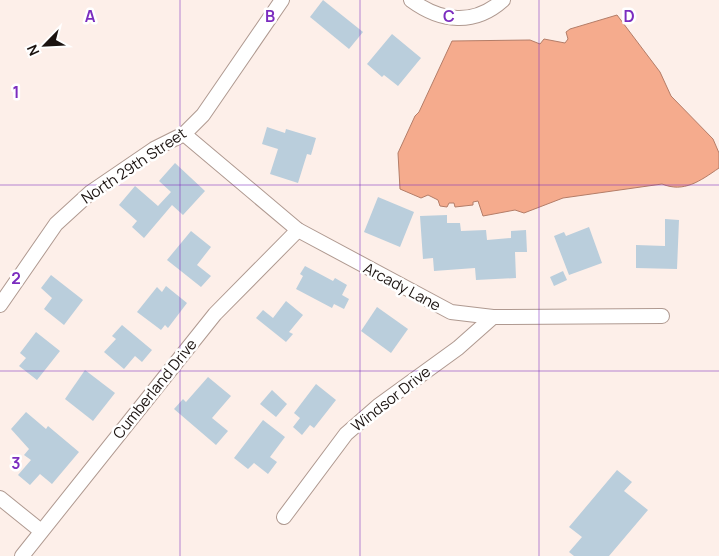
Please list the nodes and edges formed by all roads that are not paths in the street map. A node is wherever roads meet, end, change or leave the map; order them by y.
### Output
1 (282, 0) edge
2 (411, 0) edge
3 (503, 0) edge
4 (184, 134) junction
5 (298, 230) junction
6 (0, 305) edge
7 (662, 316) dead end
8 (493, 318) junction
9 (0, 498) edge
10 (284, 517) dead end
11 (41, 531) junction
12 (22, 556) edge

1 - 4 street, North 29th Street
2 - 3 street
4 - 5 street, Arcady Lane
4 - 6 street, North 29th Street
5 - 8 street, Arcady Lane
5 - 11 street, Cumberland Drive
7 - 8 street, Arcady Lane
8 - 10 street, Windsor Drive
9 - 11 street
11 - 12 street, Cumberland Drive

